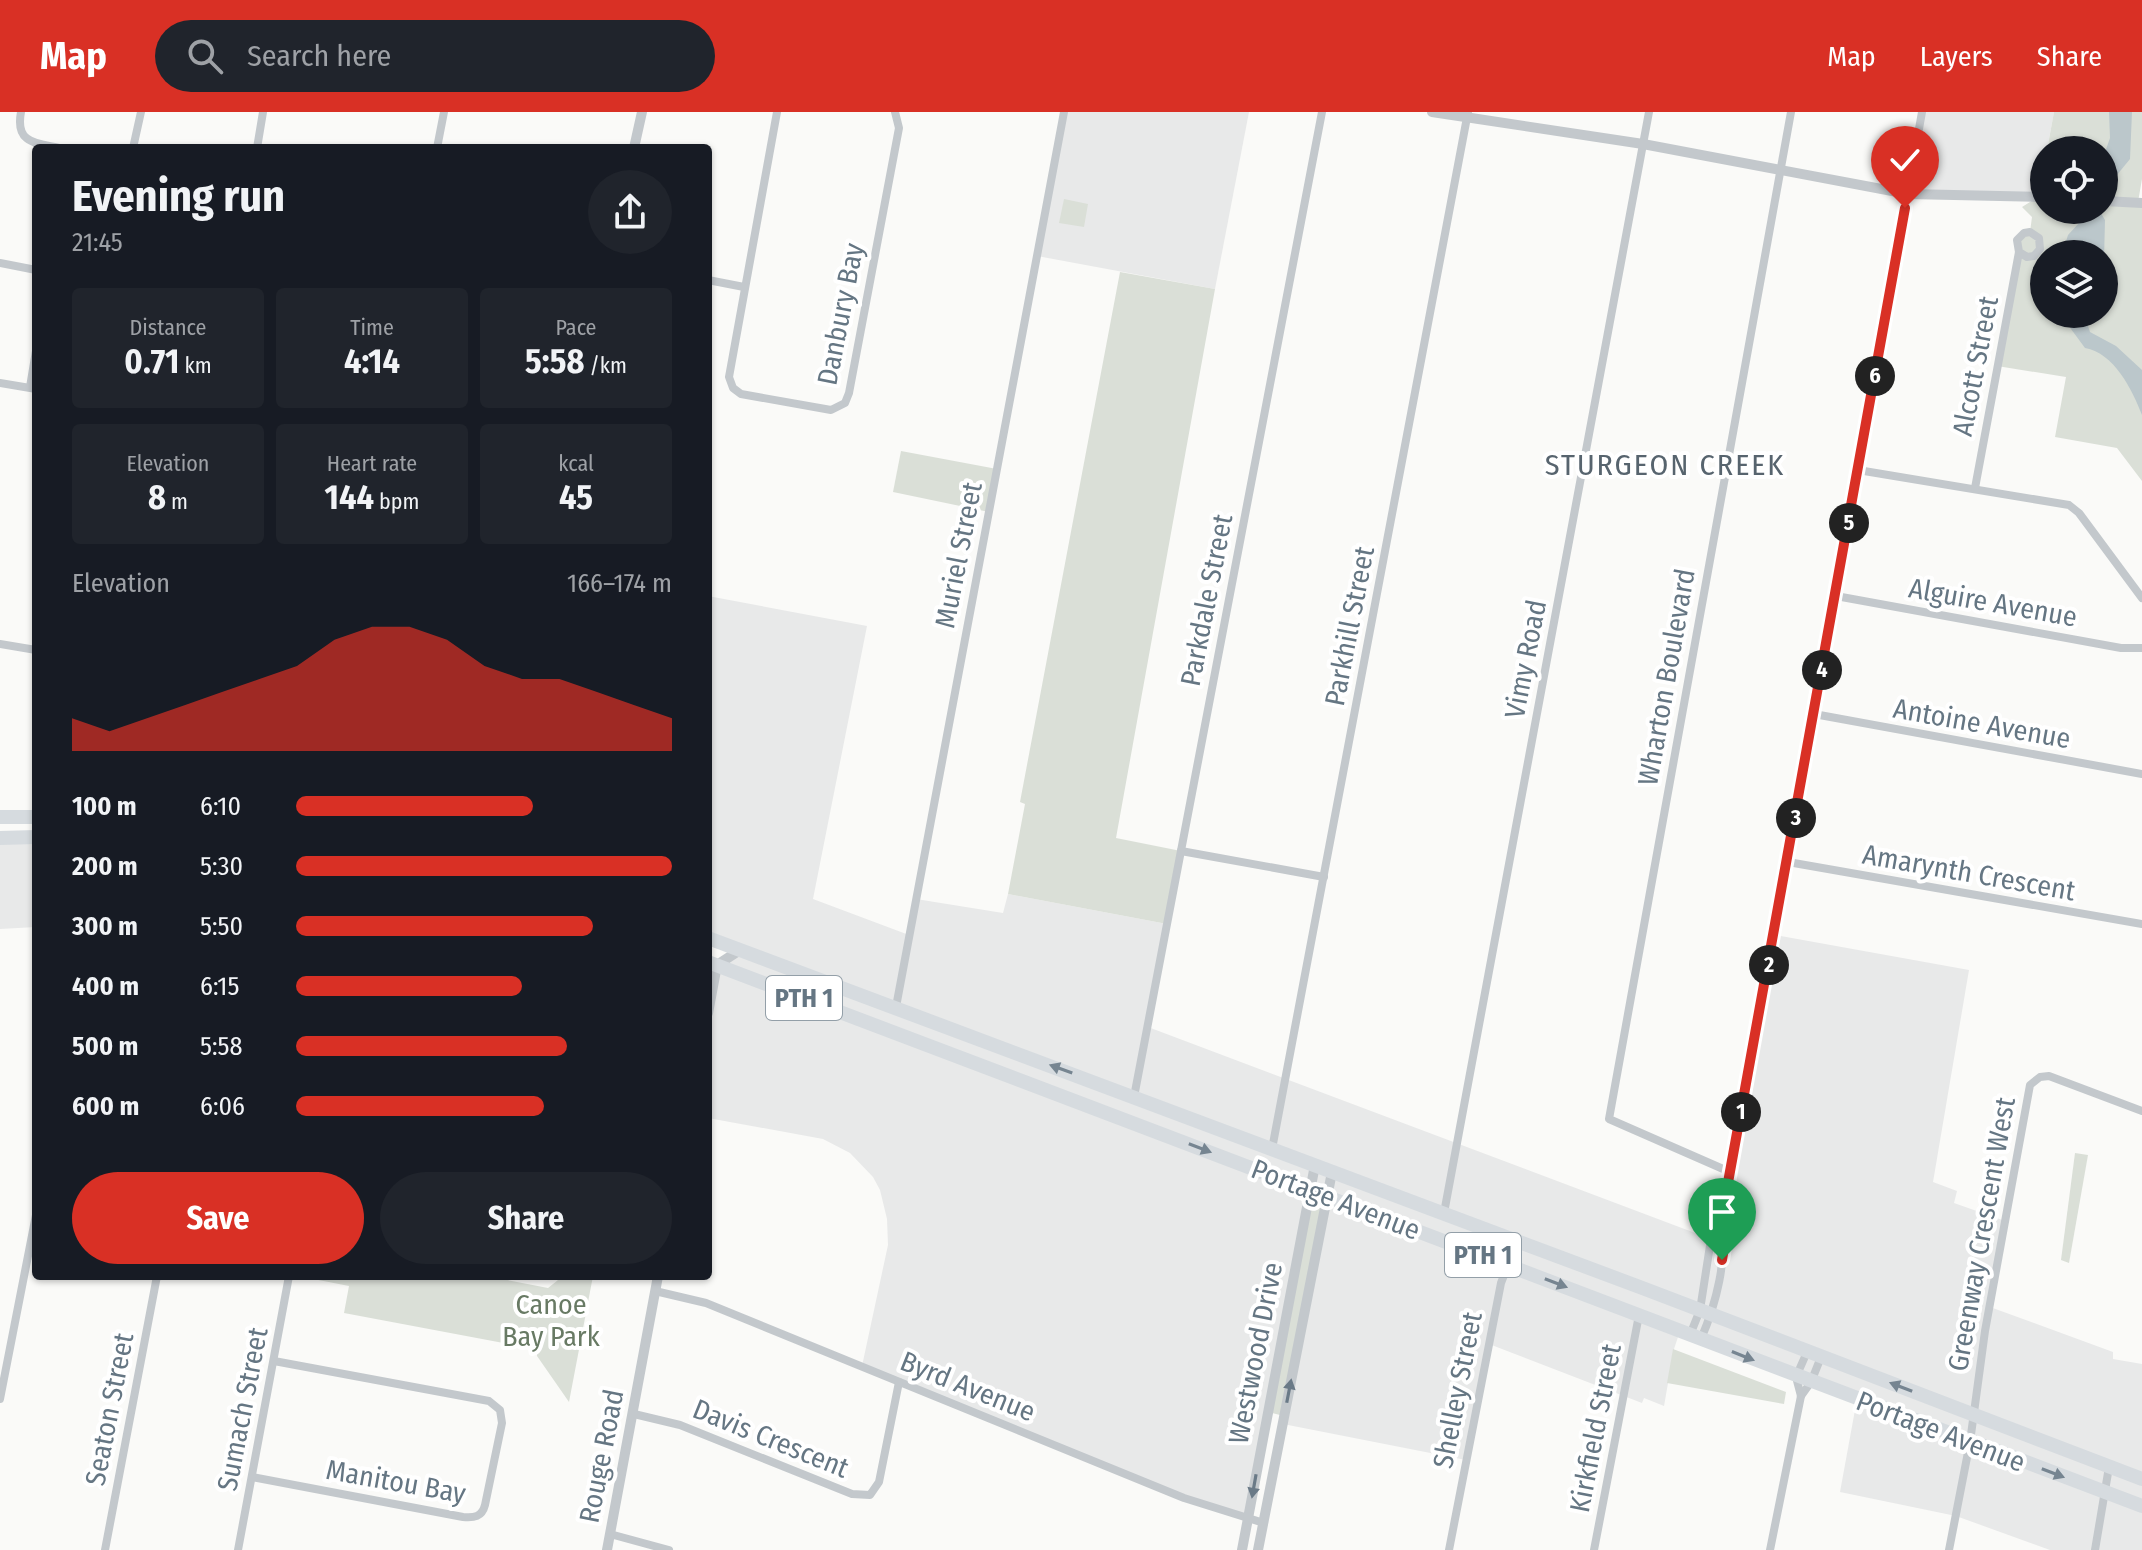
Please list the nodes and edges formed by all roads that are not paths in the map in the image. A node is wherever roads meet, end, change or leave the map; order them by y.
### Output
1 (21, 112) edge
2 (141, 112) edge
3 (263, 112) edge
4 (444, 112) edge
5 (642, 112) edge
6 (777, 112) edge
7 (895, 112) edge
8 (1064, 112) edge
9 (1322, 112) edge
10 (1432, 112) edge
11 (1649, 112) edge
12 (1791, 112) edge
13 (1922, 112) edge
14 (1468, 115) edge
15 (40, 144) edge
16 (134, 144) edge
17 (258, 144) edge
18 (438, 144) edge
19 (635, 144) edge
20 (1643, 144) junction
21 (1780, 170) junction
22 (1908, 194) junction
23 (2030, 197) edge
24 (2118, 202) edge
25 (2140, 203) edge
26 (2019, 252) dead end
27 (0, 263) edge
28 (32, 269) edge
29 (712, 281) edge
30 (744, 287) junction
31 (0, 383) edge
32 (32, 388) edge
33 (1858, 470) junction
34 (1975, 488) junction
35 (1836, 596) junction
36 (2142, 598) edge
37 (0, 644) edge
38 (2142, 648) edge
39 (32, 649) edge
40 (1814, 714) junction
41 (2142, 774) edge
42 (0, 817) edge
43 (32, 817) edge
44 (32, 837) edge
45 (0, 838) edge
46 (1181, 851) junction
47 (1788, 862) junction
48 (1324, 877) junction
49 (2142, 924) edge
50 (712, 940) edge
51 (724, 944) junction
52 (712, 948) edge
53 (740, 950) junction
54 (712, 963) edge
55 (896, 1007) junction
56 (1134, 1097) junction
57 (2142, 1111) edge
58 (1272, 1149) junction
59 (1315, 1165) junction
60 (1332, 1172) junction
61 (1730, 1172) junction
62 (1310, 1190) junction
63 (1327, 1196) junction
64 (1444, 1213) junction
65 (1721, 1221) junction
66 (32, 1235) edge
67 (1513, 1239) junction
68 (1508, 1265) junction
69 (156, 1280) edge
70 (288, 1280) edge
71 (657, 1280) edge
72 (655, 1291) junction
73 (1706, 1312) junction
74 (1639, 1315) junction
75 (1696, 1337) junction
76 (1814, 1354) junction
77 (274, 1361) junction
78 (1796, 1377) junction
79 (899, 1382) junction
80 (1811, 1382) junction
81 (1801, 1396) junction
82 (0, 1399) edge
83 (634, 1414) junction
84 (1973, 1415) junction
85 (1970, 1442) junction
86 (2109, 1467) junction
87 (252, 1477) junction
88 (2142, 1479) edge
89 (2105, 1492) junction
90 (2142, 1506) edge
91 (1249, 1517) junction
92 (1264, 1523) junction
93 (610, 1534) junction
94 (105, 1550) edge
95 (238, 1550) edge
96 (607, 1550) edge
97 (669, 1550) edge
98 (1242, 1550) edge
99 (1258, 1550) edge
100 (1449, 1550) edge
101 (1594, 1550) edge
102 (1770, 1550) edge
103 (1949, 1550) edge
104 (2095, 1550) edge

1 - 15 street
2 - 16 street
3 - 17 street
4 - 18 street
5 - 19 street
6 - 30 street, Danbury Bay
7 - 30 street, Danbury Bay
8 - 55 street, Muriel Street
9 - 46 street, Parkdale Street
10 - 14 street
11 - 20 street, Vimy Road
12 - 21 street, Wharton Boulevard
13 - 22 street
14 - 20 street
14 - 48 street, Parkhill Street
20 - 21 street
20 - 64 street, Vimy Road
21 - 22 street
21 - 61 street, Wharton Boulevard
22 - 23 street
22 - 33 street
24 - 25 street
26 - 34 street, Alcott Street
27 - 28 street
29 - 30 street
31 - 32 street
33 - 34 street
33 - 35 street
34 - 36 street
35 - 38 street, Alguire Avenue
35 - 40 street
37 - 39 street
40 - 41 street, Antoine Avenue
40 - 47 street
42 - 43 highway
44 - 45 highway
46 - 48 street
46 - 56 street, Parkdale Street
47 - 49 street, Amarynth Crescent
47 - 61 street
48 - 58 street, Parkhill Street
50 - 51 highway, Portage Avenue / PTH 1
51 - 52 highway
51 - 53 highway, Portage Avenue / PTH 1
53 - 54 street
53 - 55 highway, Portage Avenue / PTH 1
54 -> 62 highway, Portage Avenue / PTH 1
56 -> 55 highway, Portage Avenue / PTH 1
56 - 58 highway, Portage Avenue / PTH 1
57 - 84 street, Greenway Crescent West
58 - 59 highway, Portage Avenue / PTH 1
59 - 60 highway, Portage Avenue / PTH 1
59 - 62 street, Westwood Drive
60 - 63 street, Westwood Drive
60 - 64 highway, Portage Avenue / PTH 1
61 - 65 street
62 - 63 highway, Portage Avenue / PTH 1
62 -> 91 street, Westwood Drive
63 - 68 highway, Portage Avenue / PTH 1
92 -> 63 street, Westwood Drive
64 - 67 highway, Portage Avenue / PTH 1
65 - 73 street
65 - 73 street
66 - 82 street
67 - 68 street, Shelley Street
67 - 73 highway, Portage Avenue / PTH 1
68 -> 74 highway, Portage Avenue / PTH 1
68 - 100 street, Shelley Street
69 - 94 street, Seaton Street
70 - 77 street, Sumach Street
71 - 72 street, Rouge Road
72 - 79 street, Byrd Avenue
72 - 83 street, Rouge Road
73 - 75 street
73 - 76 highway, Portage Avenue / PTH 1
74 - 75 highway, Portage Avenue / PTH 1
74 - 101 street, Kirkfield Street
75 -> 78 highway, Portage Avenue / PTH 1
76 - 78 street
76 - 80 street
84 -> 76 highway, Portage Avenue / PTH 1
77 - 87 street, Sumach Street
77 - 87 street, Manitou Bay
78 - 80 highway, Portage Avenue / PTH 1
78 - 81 street
79 - 83 street, Davis Crescent
79 - 91 street, Byrd Avenue
80 - 81 street
80 - 85 highway, Portage Avenue / PTH 1
81 - 102 street
83 - 93 street, Rouge Road
84 - 85 street
84 - 86 highway, Portage Avenue / PTH 1
85 -> 89 highway, Portage Avenue / PTH 1
85 - 103 street
86 - 88 highway, Portage Avenue / PTH 1
86 - 89 street
87 - 95 street, Sumach Street
89 - 90 highway, Portage Avenue / PTH 1
89 - 104 street
91 - 92 street, Byrd Avenue
91 - 98 street, Westwood Drive
92 - 99 street, Westwood Drive
93 - 96 street, Rouge Road
93 - 97 street

